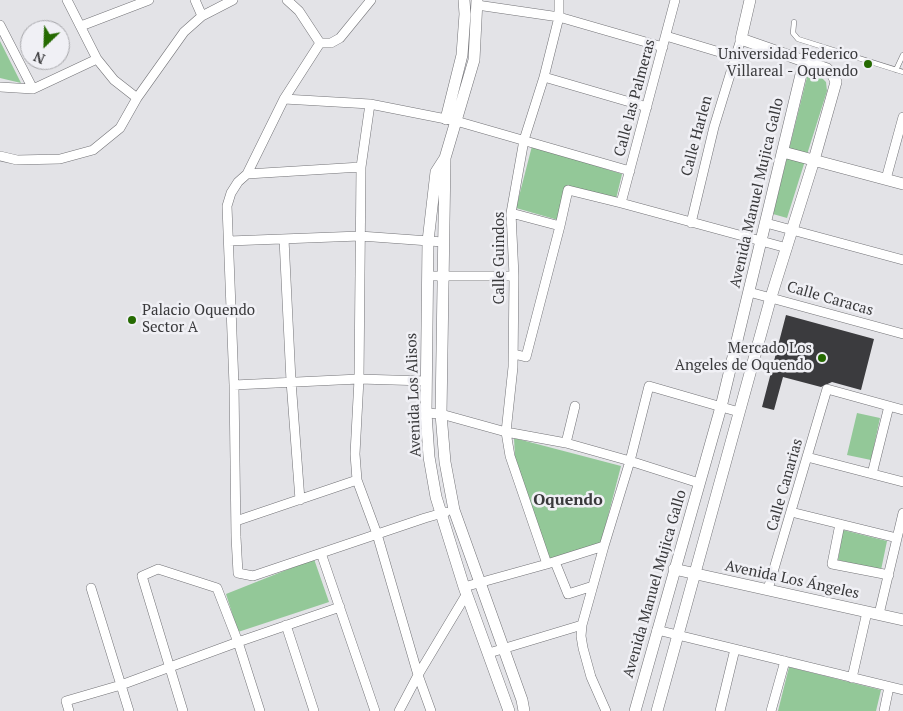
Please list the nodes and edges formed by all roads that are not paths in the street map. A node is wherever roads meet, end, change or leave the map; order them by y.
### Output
1 (66, 0) edge
2 (149, 0) edge
3 (194, 0) edge
4 (233, 0) edge
5 (287, 0) edge
6 (371, 0) edge
7 (464, 0) edge
8 (559, 0) edge
9 (675, 0) edge
10 (750, 0) edge
11 (477, 3) edge
12 (202, 16) junction
13 (559, 17) junction
14 (794, 22) dead end
15 (0, 25) edge
16 (81, 26) junction
17 (666, 36) junction
18 (740, 40) junction
19 (320, 42) junction
20 (663, 47) junction
21 (903, 55) edge
22 (736, 56) junction
23 (97, 59) junction
24 (804, 62) junction
25 (896, 70) junction
26 (903, 72) edge
27 (544, 77) junction
28 (0, 88) edge
29 (33, 89) junction
30 (137, 98) junction
31 (284, 99) junction
32 (370, 104) junction
33 (647, 107) junction
34 (903, 116) edge
35 (451, 120) junction
36 (524, 140) junction
37 (783, 152) junction
38 (0, 156) edge
39 (445, 158) junction
40 (814, 160) junction
41 (361, 167) junction
42 (630, 171) junction
43 (247, 174) junction
44 (886, 179) junction
45 (903, 184) edge
46 (621, 203) junction
47 (511, 213) junction
48 (691, 223) junction
49 (766, 224) junction
50 (560, 226) junction
51 (792, 230) junction
52 (360, 236) junction
53 (284, 239) junction
54 (229, 241) junction
55 (428, 241) junction
56 (443, 242) junction
57 (762, 242) junction
58 (787, 248) junction
59 (903, 260) edge
60 (442, 275) junction
61 (428, 276) junction
62 (514, 276) junction
63 (749, 292) junction
64 (771, 297) junction
65 (903, 334) edge
66 (514, 354) junction
67 (359, 380) junction
68 (291, 381) junction
69 (426, 381) junction
70 (234, 384) junction
71 (575, 406) dead end
72 (889, 406) junction
73 (721, 407) junction
74 (903, 410) edge
75 (739, 412) junction
76 (426, 413) junction
77 (441, 414) junction
78 (506, 432) junction
79 (566, 443) junction
80 (807, 457) junction
81 (630, 461) junction
82 (872, 474) junction
83 (357, 480) junction
84 (903, 482) edge
85 (699, 483) junction
86 (300, 500) junction
87 (454, 510) junction
88 (791, 512) junction
89 (903, 512) edge
90 (441, 514) junction
91 (236, 521) junction
92 (840, 524) junction
93 (377, 534) junction
94 (897, 538) junction
95 (604, 546) junction
96 (899, 550) edge
97 (321, 552) junction
98 (551, 563) junction
99 (674, 569) junction
100 (694, 574) junction
101 (889, 575) junction
102 (479, 583) junction
103 (593, 586) junction
104 (91, 588) dead end
105 (768, 589) junction
106 (465, 591) junction
107 (340, 607) junction
108 (867, 612) junction
109 (880, 614) junction
110 (903, 620) edge
111 (286, 625) junction
112 (582, 625) junction
113 (658, 630) junction
114 (678, 635) junction
115 (238, 642) junction
116 (503, 648) junction
117 (736, 649) junction
118 (488, 653) junction
119 (785, 661) junction
120 (171, 667) junction
121 (418, 675) junction
122 (852, 678) junction
123 (121, 685) junction
124 (890, 687) junction
125 (903, 690) edge
126 (68, 711) edge
127 (129, 711) edge
128 (184, 711) edge
129 (260, 711) edge
130 (314, 711) edge
131 (375, 711) edge
132 (399, 711) edge
133 (431, 711) edge
134 (508, 711) edge
135 (524, 711) edge
136 (606, 711) edge
137 (635, 711) edge
138 (657, 711) edge
139 (720, 711) edge
140 (772, 711) edge
141 (884, 711) edge

1 - 16 street
2 - 16 street
3 - 12 street
4 - 12 street
5 - 19 street
6 - 19 street
7 - 35 street, Avenida Los Alisos
8 - 13 street, Calle Guindos
9 - 17 street, Calle las Palmeras
10 - 18 street, Calle Harlen
11 - 13 street
11 - 35 street, Avenida Los Alisos
12 - 30 street
13 - 20 street
13 - 27 street, Calle Guindos
14 - 25 lane
15 - 29 street
16 - 23 street
17 - 20 street, Calle las Palmeras
17 - 22 street
18 - 22 street, Calle Harlen
18 - 24 street
19 - 31 street
20 - 33 street, Calle las Palmeras
21 - 25 lane
22 - 48 street, Calle Harlen
23 - 29 street
23 - 30 street
24 - 37 street, Avenida Manuel Mujica Gallo
24 - 40 street
25 - 26 lane
27 - 33 street
27 - 36 street, Calle Guindos
28 - 29 street
30 - 38 street
31 - 32 street
31 - 43 street
32 - 35 street
32 - 41 street
33 - 42 street, Calle las Palmeras
34 - 44 street
35 - 36 street
35 - 39 street, Avenida Los Alisos
36 - 42 street
36 - 47 street, Calle Guindos
37 - 40 street
37 - 49 street, Avenida Manuel Mujica Gallo
39 - 55 street, Avenida Los Alisos
39 - 56 street, Avenida Los Alisos
40 - 44 street
40 - 51 street
41 - 43 street
41 - 52 street
42 - 46 street, Calle las Palmeras
43 - 54 street
44 - 45 street
46 - 48 street
46 - 50 street
47 - 50 street
47 - 62 street, Calle Guindos
48 - 57 street
49 - 51 street
49 - 57 street, Avenida Manuel Mujica Gallo
50 - 66 street
51 - 58 street
51 - 59 street
52 - 53 street
52 - 55 street
52 - 67 street
53 - 54 street
53 - 68 street
54 - 70 street
55 - 56 street
55 - 61 street, Avenida Los Alisos
56 - 60 street, Avenida Los Alisos
57 - 58 street
57 - 63 street, Avenida Manuel Mujica Gallo
58 - 64 street
60 - 61 street
60 - 62 street
60 - 77 street, Avenida Los Alisos
61 - 69 street, Avenida Los Alisos
62 - 66 street, Calle Guindos
63 - 64 street, Calle Caracas
63 - 73 street, Avenida Manuel Mujica Gallo
64 - 65 street, Calle Caracas
64 - 75 street
66 - 78 street, Calle Guindos
67 - 68 street
67 - 69 street
67 - 83 street
68 - 70 street
68 - 86 street
69 - 76 street, Avenida Los Alisos
70 - 91 street
71 - 79 street
72 - 74 street
72 - 80 street, Calle Canarias
72 - 82 street
73 - 75 street
73 - 81 street
73 - 85 street, Avenida Manuel Mujica Gallo
75 - 100 street
76 - 77 street
76 - 90 street, Avenida Los Alisos
77 - 78 street
77 - 87 street, Avenida Los Alisos
78 - 79 street
78 - 98 street, Calle Guindos
79 - 81 street
80 - 82 street
80 - 88 street, Calle Canarias
81 - 85 street
81 - 95 street
82 - 84 street
83 - 86 street
83 - 93 street
85 - 99 street, Avenida Manuel Mujica Gallo
86 - 91 street
87 - 90 street
87 - 102 street, Avenida Los Alisos
88 - 92 street
88 - 105 street, Calle Canarias
89 - 94 street
90 - 93 street
90 - 106 street, Avenida Los Alisos
91 - 97 street
92 - 94 street
92 - 101 street
93 - 97 street
93 - 121 street
94 - 96 street
95 - 98 street
95 - 103 street
96 - 101 street
97 - 107 street
98 - 102 street
98 - 103 street, Calle Guindos
99 - 100 street, Avenida Los Ángeles
99 - 113 street, Avenida Manuel Mujica Gallo
100 - 105 street, Avenida Los Ángeles
100 - 114 street
101 - 109 street
102 - 106 street
102 - 116 street, Avenida Los Alisos
103 - 112 street
104 - 123 street
105 - 108 street, Avenida Los Ángeles
106 - 118 street, Avenida Los Alisos
106 - 121 street
107 - 111 street
107 - 131 street
108 - 109 street, Avenida Los Ángeles
108 - 122 street
109 - 110 street, Avenida Los Ángeles
111 - 115 street
111 - 130 street
112 - 116 street
112 - 136 street
113 - 114 street
113 - 137 street, Avenida Manuel Mujica Gallo
114 - 117 street
114 - 138 street
115 - 120 street
115 - 120 street
115 - 129 street
116 - 118 street
116 - 135 street, Avenida Los Alisos
117 - 119 street
117 - 139 street
118 - 134 street, Avenida Los Alisos
119 - 122 street
119 - 140 street
120 - 123 street
120 - 128 street
121 - 132 street
121 - 133 street
122 - 124 street
123 - 126 street
123 - 127 street
124 - 125 street
124 - 141 street

